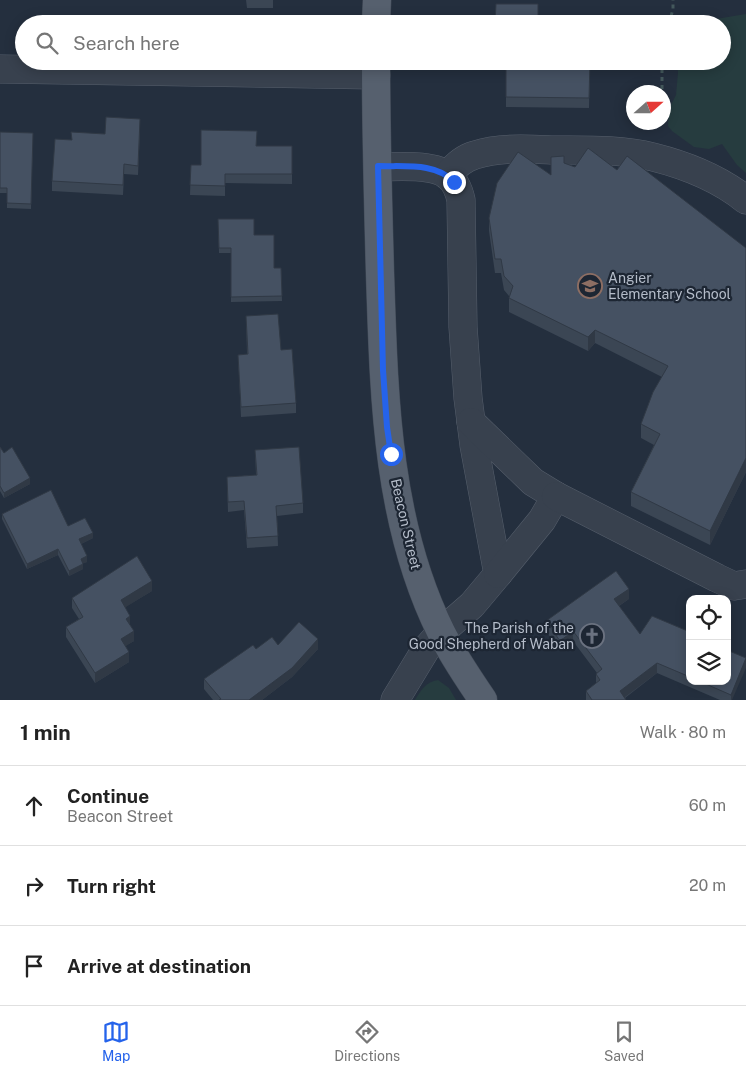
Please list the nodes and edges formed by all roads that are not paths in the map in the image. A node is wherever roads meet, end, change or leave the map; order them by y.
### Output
1 (377, 0) edge
2 (376, 15) edge
3 (0, 69) edge
4 (15, 69) edge
5 (376, 70) edge
6 (378, 166) junction
7 (448, 175) junction
8 (746, 200) edge
9 (471, 422) junction
10 (556, 496) junction
11 (498, 574) junction
12 (746, 584) edge
13 (441, 632) junction
14 (395, 700) edge
15 (483, 700) edge

1 - 2 main road
3 - 4 street
5 - 6 main road, Beacon Street
6 - 7 street
6 - 13 main road, Beacon Street
7 - 8 street
7 - 9 street
9 - 10 street
9 - 11 street
10 - 11 street
10 - 12 street
11 - 13 street
13 - 14 street
13 - 15 main road, Beacon Street

